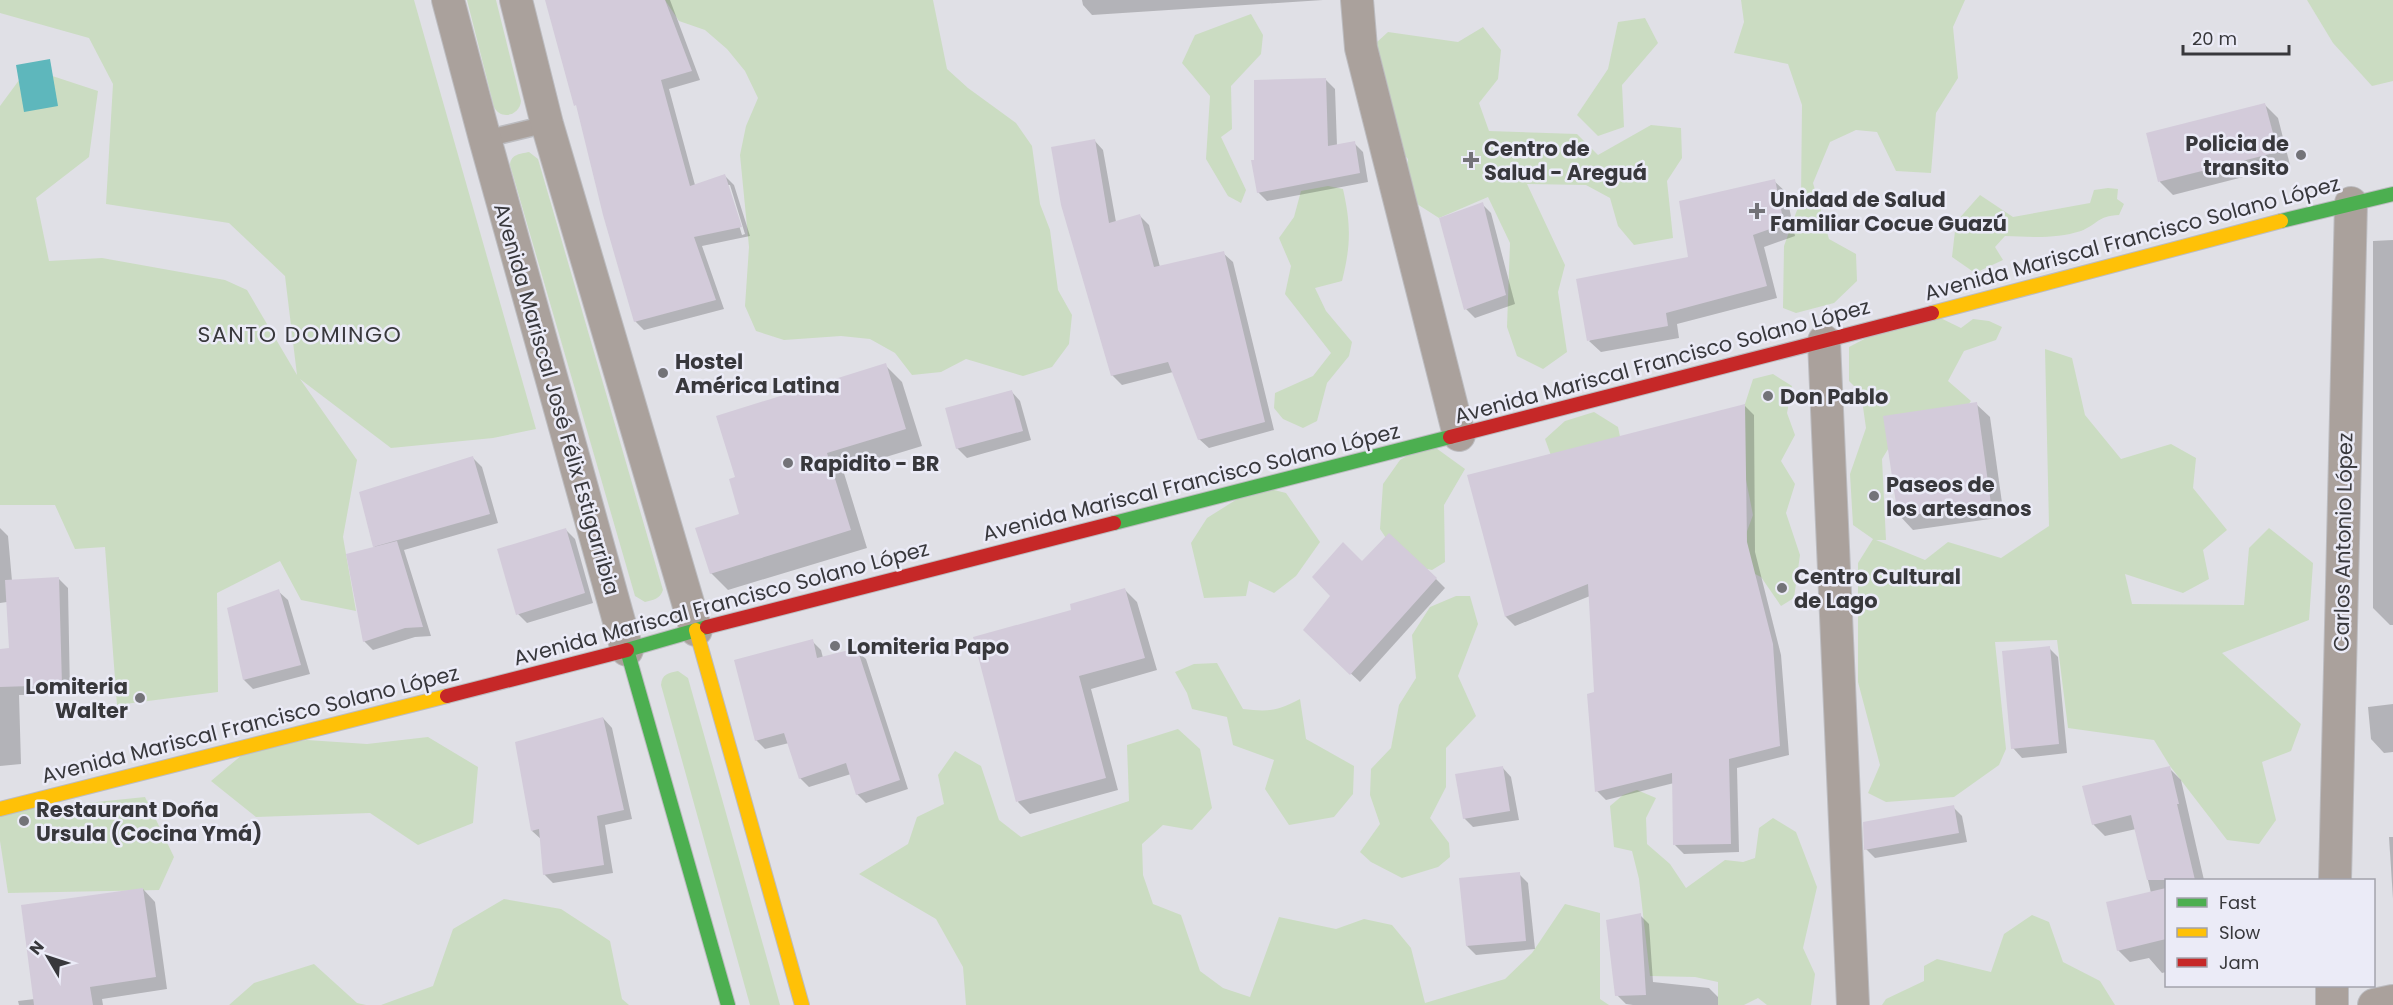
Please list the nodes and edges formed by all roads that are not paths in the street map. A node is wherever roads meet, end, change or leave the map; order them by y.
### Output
1 (448, 0) edge
2 (516, 0) edge
3 (1357, 0) edge
4 (547, 124) junction
5 (484, 139) junction
6 (2393, 194) edge
7 (2350, 202) junction
8 (1824, 341) junction
9 (1459, 435) junction
10 (696, 630) junction
11 (627, 650) junction
12 (0, 809) edge
13 (2335, 879) edge
14 (2332, 987) edge
15 (2393, 1000) edge
16 (728, 1005) edge
17 (802, 1005) edge
18 (1853, 1005) edge
19 (2332, 1005) edge
20 (2374, 1005) edge

1 - 5 street, Avenida Mariscal José Félix Estigarribia
2 - 4 street
3 - 9 street
4 - 5 lane
4 - 10 street
5 - 11 street, Avenida Mariscal José Félix Estigarribia
6 - 7 main road, Avenida Mariscal Francisco Solano López
7 - 8 main road, Avenida Mariscal Francisco Solano López
7 - 13 street, Carlos Antonio López
8 - 9 main road, Avenida Mariscal Francisco Solano López
8 - 18 street
9 - 10 main road, Avenida Mariscal Francisco Solano López
10 - 11 main road, Avenida Mariscal Francisco Solano López
10 - 17 main road
11 - 12 main road, Avenida Mariscal Francisco Solano López
11 - 16 main road, Avenida Mariscal José Félix Estigarribia
14 - 19 street
15 - 20 street

